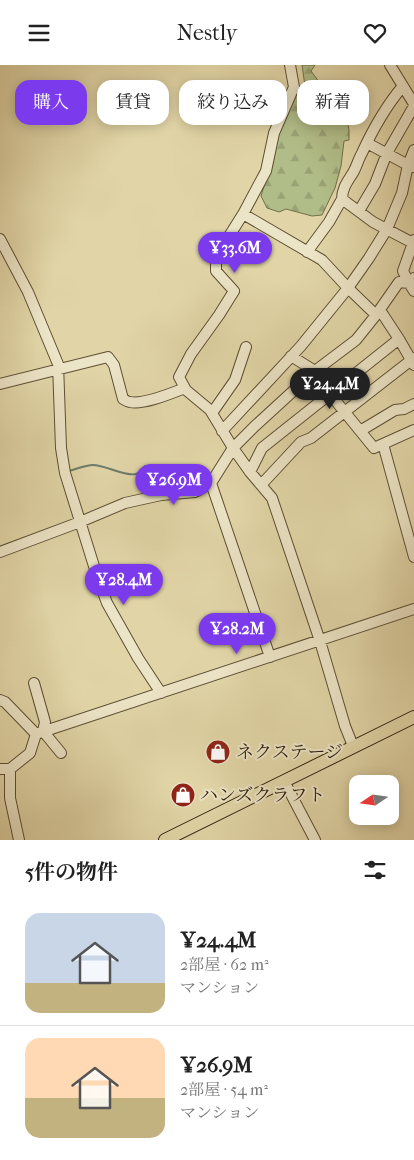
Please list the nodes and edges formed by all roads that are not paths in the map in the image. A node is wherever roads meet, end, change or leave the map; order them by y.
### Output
1 (290, 65) edge
2 (390, 65) edge
3 (403, 86) junction
4 (414, 105) edge
5 (367, 143) junction
6 (414, 151) edge
7 (387, 153) junction
8 (411, 166) edge
9 (342, 199) junction
10 (359, 211) junction
11 (243, 214) junction
12 (387, 229) junction
13 (0, 239) edge
14 (413, 241) edge
15 (307, 252) junction
16 (412, 284) edge
17 (348, 288) junction
18 (378, 312) junction
19 (399, 339) junction
20 (246, 347) dead end
21 (291, 356) junction
22 (413, 362) edge
23 (58, 369) junction
24 (315, 371) junction
25 (0, 384) edge
26 (185, 388) junction
27 (330, 394) junction
28 (414, 404) edge
29 (345, 412) junction
30 (212, 413) junction
31 (414, 430) edge
32 (222, 431) junction
33 (360, 431) junction
34 (383, 444) junction
35 (233, 448) junction
36 (250, 472) junction
37 (211, 483) junction
38 (261, 485) junction
39 (80, 522) junction
40 (0, 551) edge
41 (414, 557) edge
42 (414, 609) edge
43 (320, 641) junction
44 (270, 657) junction
45 (34, 683) dead end
46 (161, 693) junction
47 (0, 701) edge
48 (414, 717) edge
49 (40, 733) junction
50 (353, 746) junction
51 (61, 753) dead end
52 (5, 769) edge
53 (284, 781) junction
54 (19, 840) edge
55 (165, 840) edge
56 (315, 840) edge

1 - 11 street
2 - 3 street
3 - 4 street
3 - 5 street
4 - 7 street
5 - 7 street
5 - 9 street
6 - 8 street
7 - 8 street
7 - 10 street
8 - 12 street
9 - 10 street
9 - 15 street
10 - 12 street
11 - 15 street
11 - 26 street
12 - 14 street
12 - 17 street
13 - 23 street
14 - 16 street
15 - 17 street
16 - 18 street
17 - 18 street
17 - 21 street
18 - 19 street
18 - 24 street
19 - 22 street
19 - 27 street
20 - 30 street
21 - 24 street
21 - 32 street
22 - 29 street
23 - 25 street
23 - 26 street
23 - 39 street
24 - 27 street
24 - 35 street
26 - 30 street
27 - 29 street
27 - 36 street
28 - 33 street
29 - 33 street
29 - 38 street
30 - 32 street
31 - 34 street
32 - 35 street
33 - 34 street
34 - 41 street
35 - 36 street
35 - 37 street
36 - 38 street
37 - 39 street
37 - 44 street
38 - 43 street
39 - 40 street
39 - 46 street
42 - 43 street
43 - 44 street
43 - 50 street
44 - 46 street
45 - 49 street
46 - 49 street
47 - 49 street
48 - 50 main road
49 - 51 street
49 - 52 street
50 - 53 main road
52 - 54 street
53 - 55 main road
53 - 56 street

